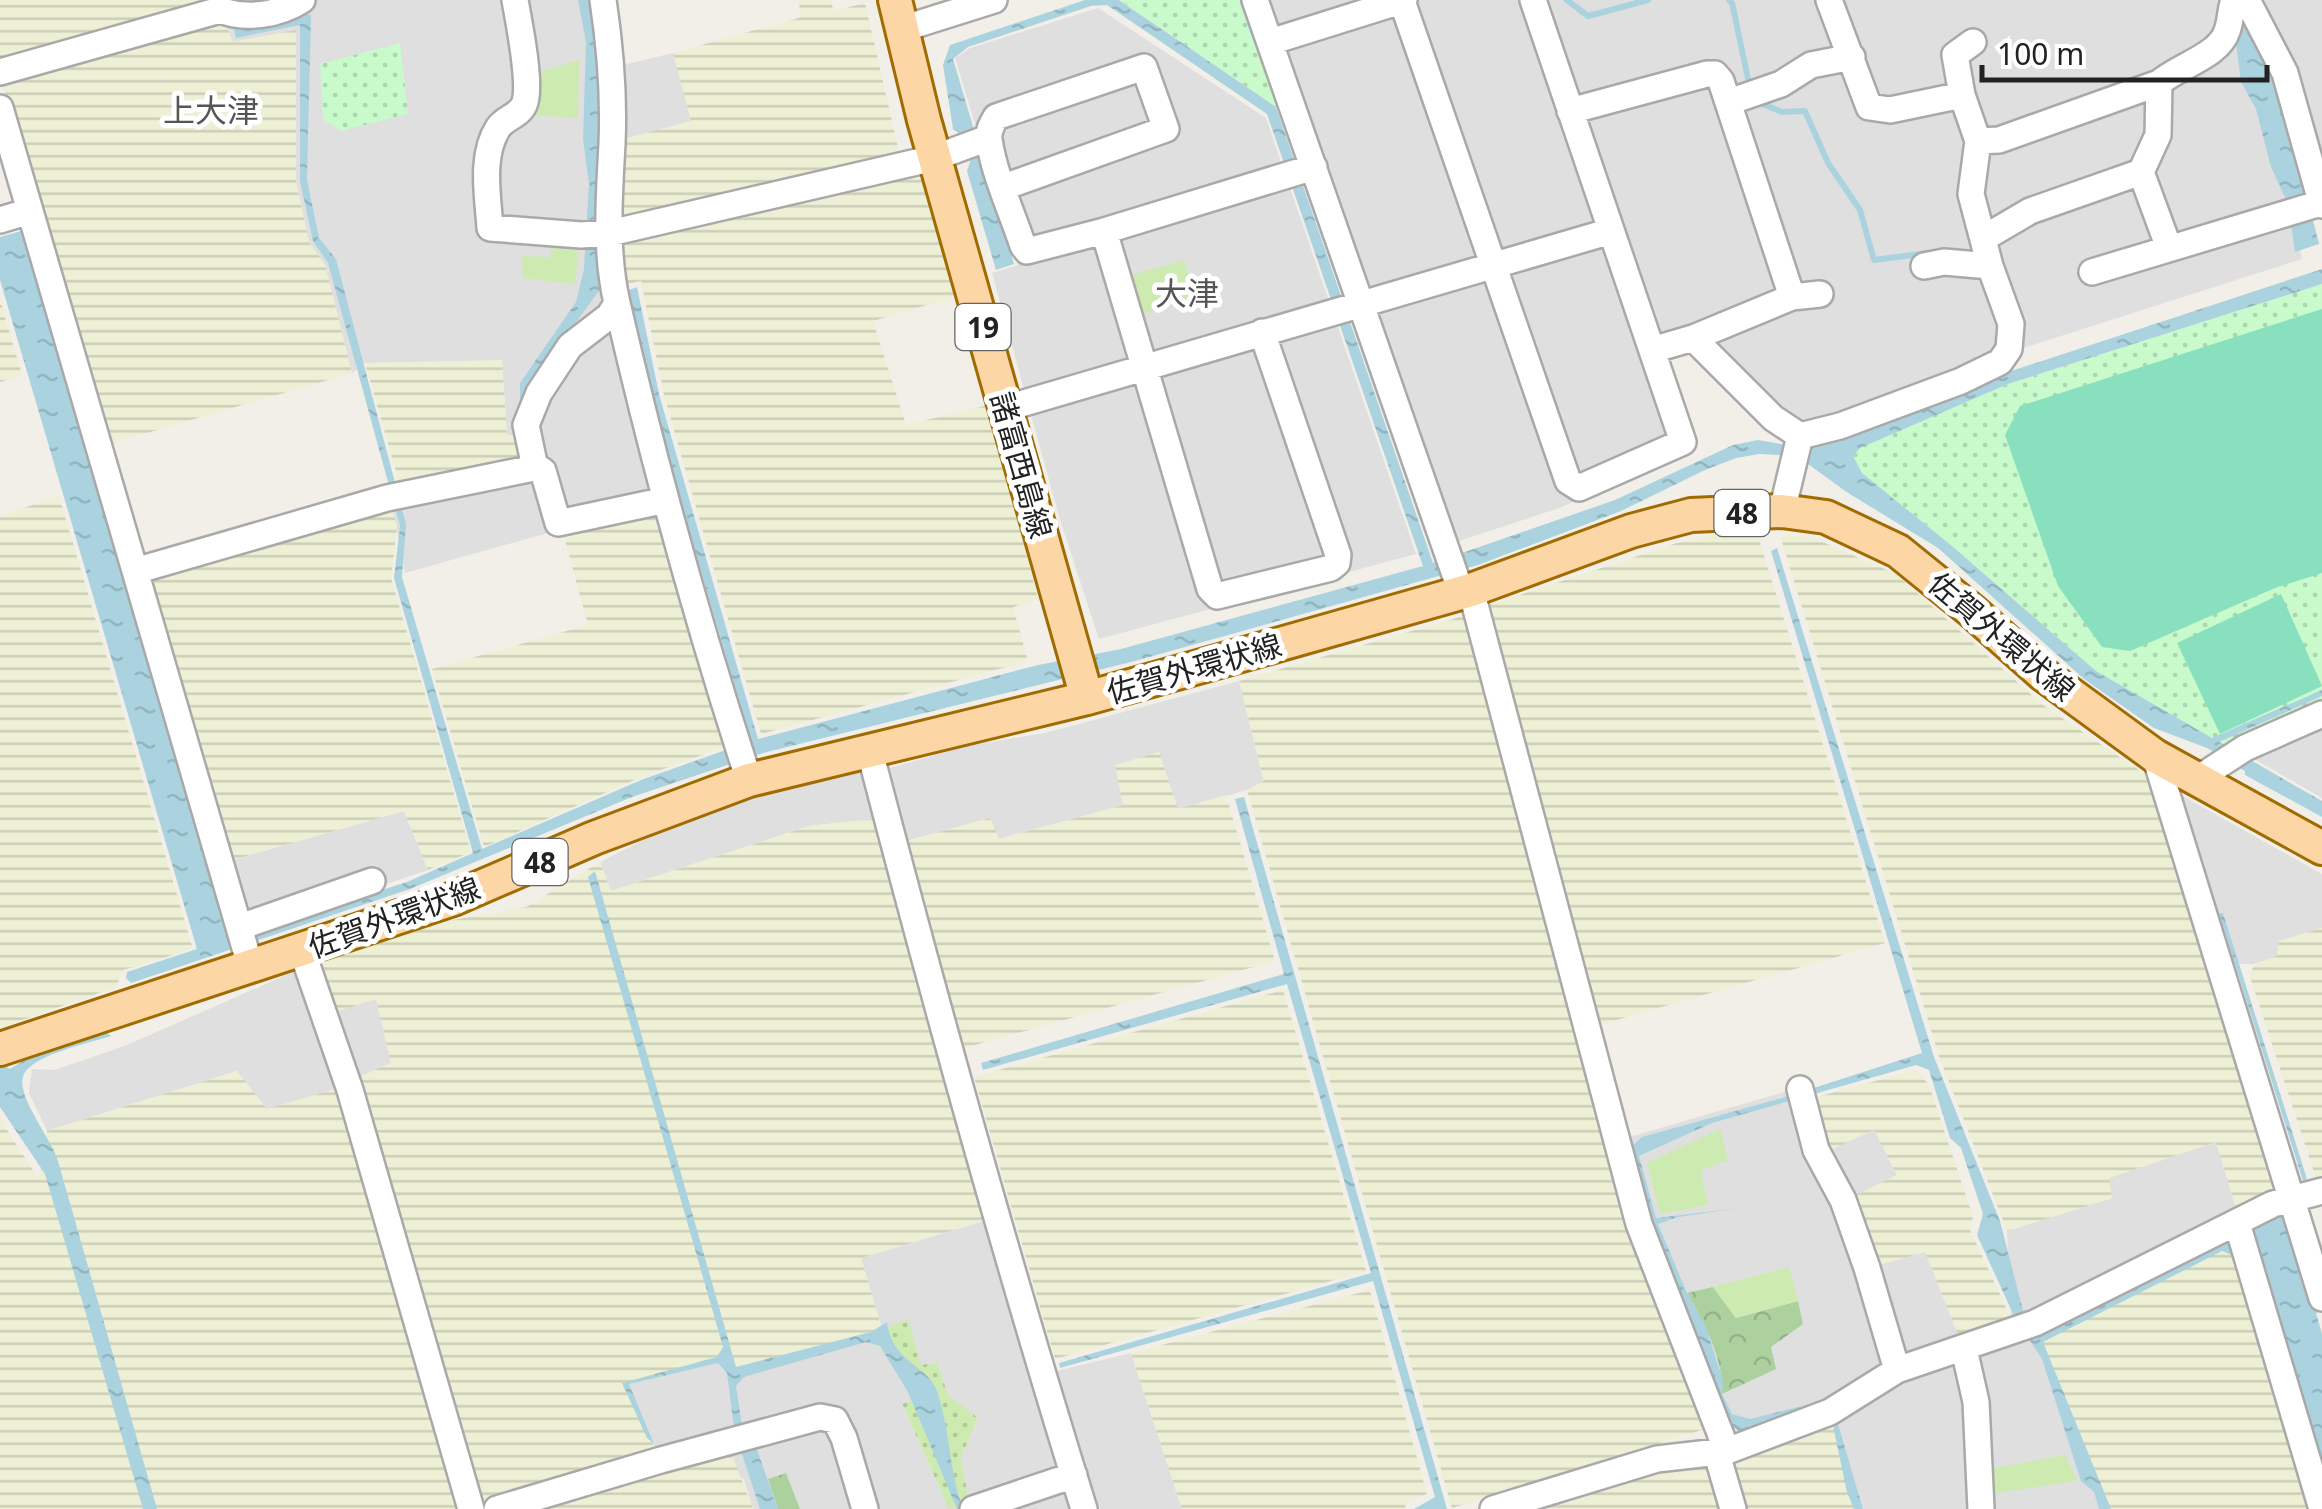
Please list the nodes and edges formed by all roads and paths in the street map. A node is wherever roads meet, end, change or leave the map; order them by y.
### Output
1 (302, 0) edge
2 (516, 0) edge
3 (603, 0) edge
4 (994, 0) edge
5 (1256, 0) edge
6 (1403, 0) edge
7 (1533, 0) edge
8 (1829, 0) edge
9 (2234, 0) edge
10 (2247, 0) edge
11 (898, 14) edge
12 (1270, 42) junction
13 (1973, 42) dead end
14 (1852, 57) junction
15 (0, 72) edge
16 (2159, 83) junction
17 (1962, 96) junction
18 (1728, 102) junction
19 (0, 108) edge
20 (1570, 111) junction
21 (988, 138) junction
22 (1978, 142) junction
23 (948, 153) junction
24 (2318, 169) edge
25 (1300, 171) junction
26 (2141, 172) junction
27 (1004, 187) junction
28 (2322, 204) edge
29 (30, 210) junction
30 (0, 220) edge
31 (1611, 230) junction
32 (1104, 231) junction
33 (597, 234) junction
34 (1984, 238) junction
35 (2169, 248) junction
36 (1493, 264) junction
37 (1924, 266) dead end
38 (1990, 266) junction
39 (2092, 272) dead end
40 (1820, 294) dead end
41 (1792, 297) junction
42 (617, 304) junction
43 (1347, 307) junction
44 (1262, 332) junction
45 (1693, 338) junction
46 (1652, 350) junction
47 (1144, 367) junction
48 (1007, 408) junction
49 (1800, 436) junction
50 (531, 463) junction
51 (666, 500) junction
52 (1782, 510) junction
53 (136, 571) junction
54 (1463, 587) junction
55 (1081, 677) junction
56 (2322, 714) edge
57 (870, 752) junction
58 (2156, 756) junction
59 (743, 762) junction
60 (2208, 770) junction
61 (2322, 848) edge
62 (372, 881) dead end
63 (244, 943) junction
64 (302, 951) junction
65 (0, 1049) edge
66 (1801, 1094) dead end
67 (2322, 1191) edge
68 (2291, 1198) junction
69 (2236, 1223) junction
70 (2321, 1294) edge
71 (1964, 1350) junction
72 (1897, 1370) junction
73 (1722, 1453) junction
74 (1074, 1475) junction
75 (471, 1509) edge
76 (497, 1509) edge
77 (865, 1509) edge
78 (974, 1509) edge
79 (1084, 1509) edge
80 (1494, 1509) edge
81 (1733, 1509) edge
82 (1982, 1509) edge
83 (2322, 1509) edge

1 - 15 street
2 - 33 street
3 - 33 street
4 - 11 street
5 - 12 street
6 - 12 street
6 - 36 street
7 - 20 street
8 - 14 street
9 - 16 street
10 - 24 street
11 - 23 main road, 諸富西島線 / 19
12 - 25 street
13 - 17 street
14 - 17 street
14 - 18 street
16 - 22 street
16 - 26 street
17 - 22 street
18 - 20 street
18 - 41 street
19 - 29 street
20 - 31 street
21 - 23 street
21 - 27 street
21 - 27 street
22 - 34 street
23 - 33 street
23 - 48 main road, 諸富西島線 / 19
24 - 28 street
25 - 32 street
25 - 43 street
26 - 34 street
26 - 35 street
27 - 32 street
28 - 35 street
29 - 30 street
29 - 53 street
31 - 36 street
31 - 46 street
32 - 47 street
33 - 42 street
34 - 38 street
35 - 39 street
36 - 43 street
36 - 46 street
37 - 38 street
38 - 49 street
40 - 41 street
41 - 45 street
42 - 50 street
42 - 51 street
43 - 44 street
43 - 54 street
44 - 47 street
44 - 47 street
45 - 46 street
45 - 49 street
47 - 48 street
48 - 55 main road, 諸富西島線 / 19
49 - 52 street
50 - 51 street
50 - 53 street
51 - 59 street
52 - 54 main road, 佐賀外環状線 / 48
52 - 58 main road, 佐賀外環状線 / 48
53 - 63 street
54 - 55 main road, 佐賀外環状線 / 48
54 - 73 street
55 - 57 main road, 佐賀外環状線 / 48
56 - 60 street
57 - 59 main road, 佐賀外環状線 / 48
57 - 74 street
58 - 60 main road, 佐賀外環状線 / 48
58 - 68 street
59 - 64 main road, 佐賀外環状線 / 48
60 - 61 main road, 佐賀外環状線 / 48
62 - 63 street
63 - 64 main road, 佐賀外環状線 / 48
63 - 65 main road, 佐賀外環状線 / 48
64 - 75 street
66 - 72 street
67 - 68 street
68 - 69 street
68 - 70 street
69 - 71 street
69 - 83 street
71 - 72 street
71 - 82 street
72 - 73 street
73 - 80 street
73 - 81 street
74 - 78 street
74 - 79 street
76 - 77 street

